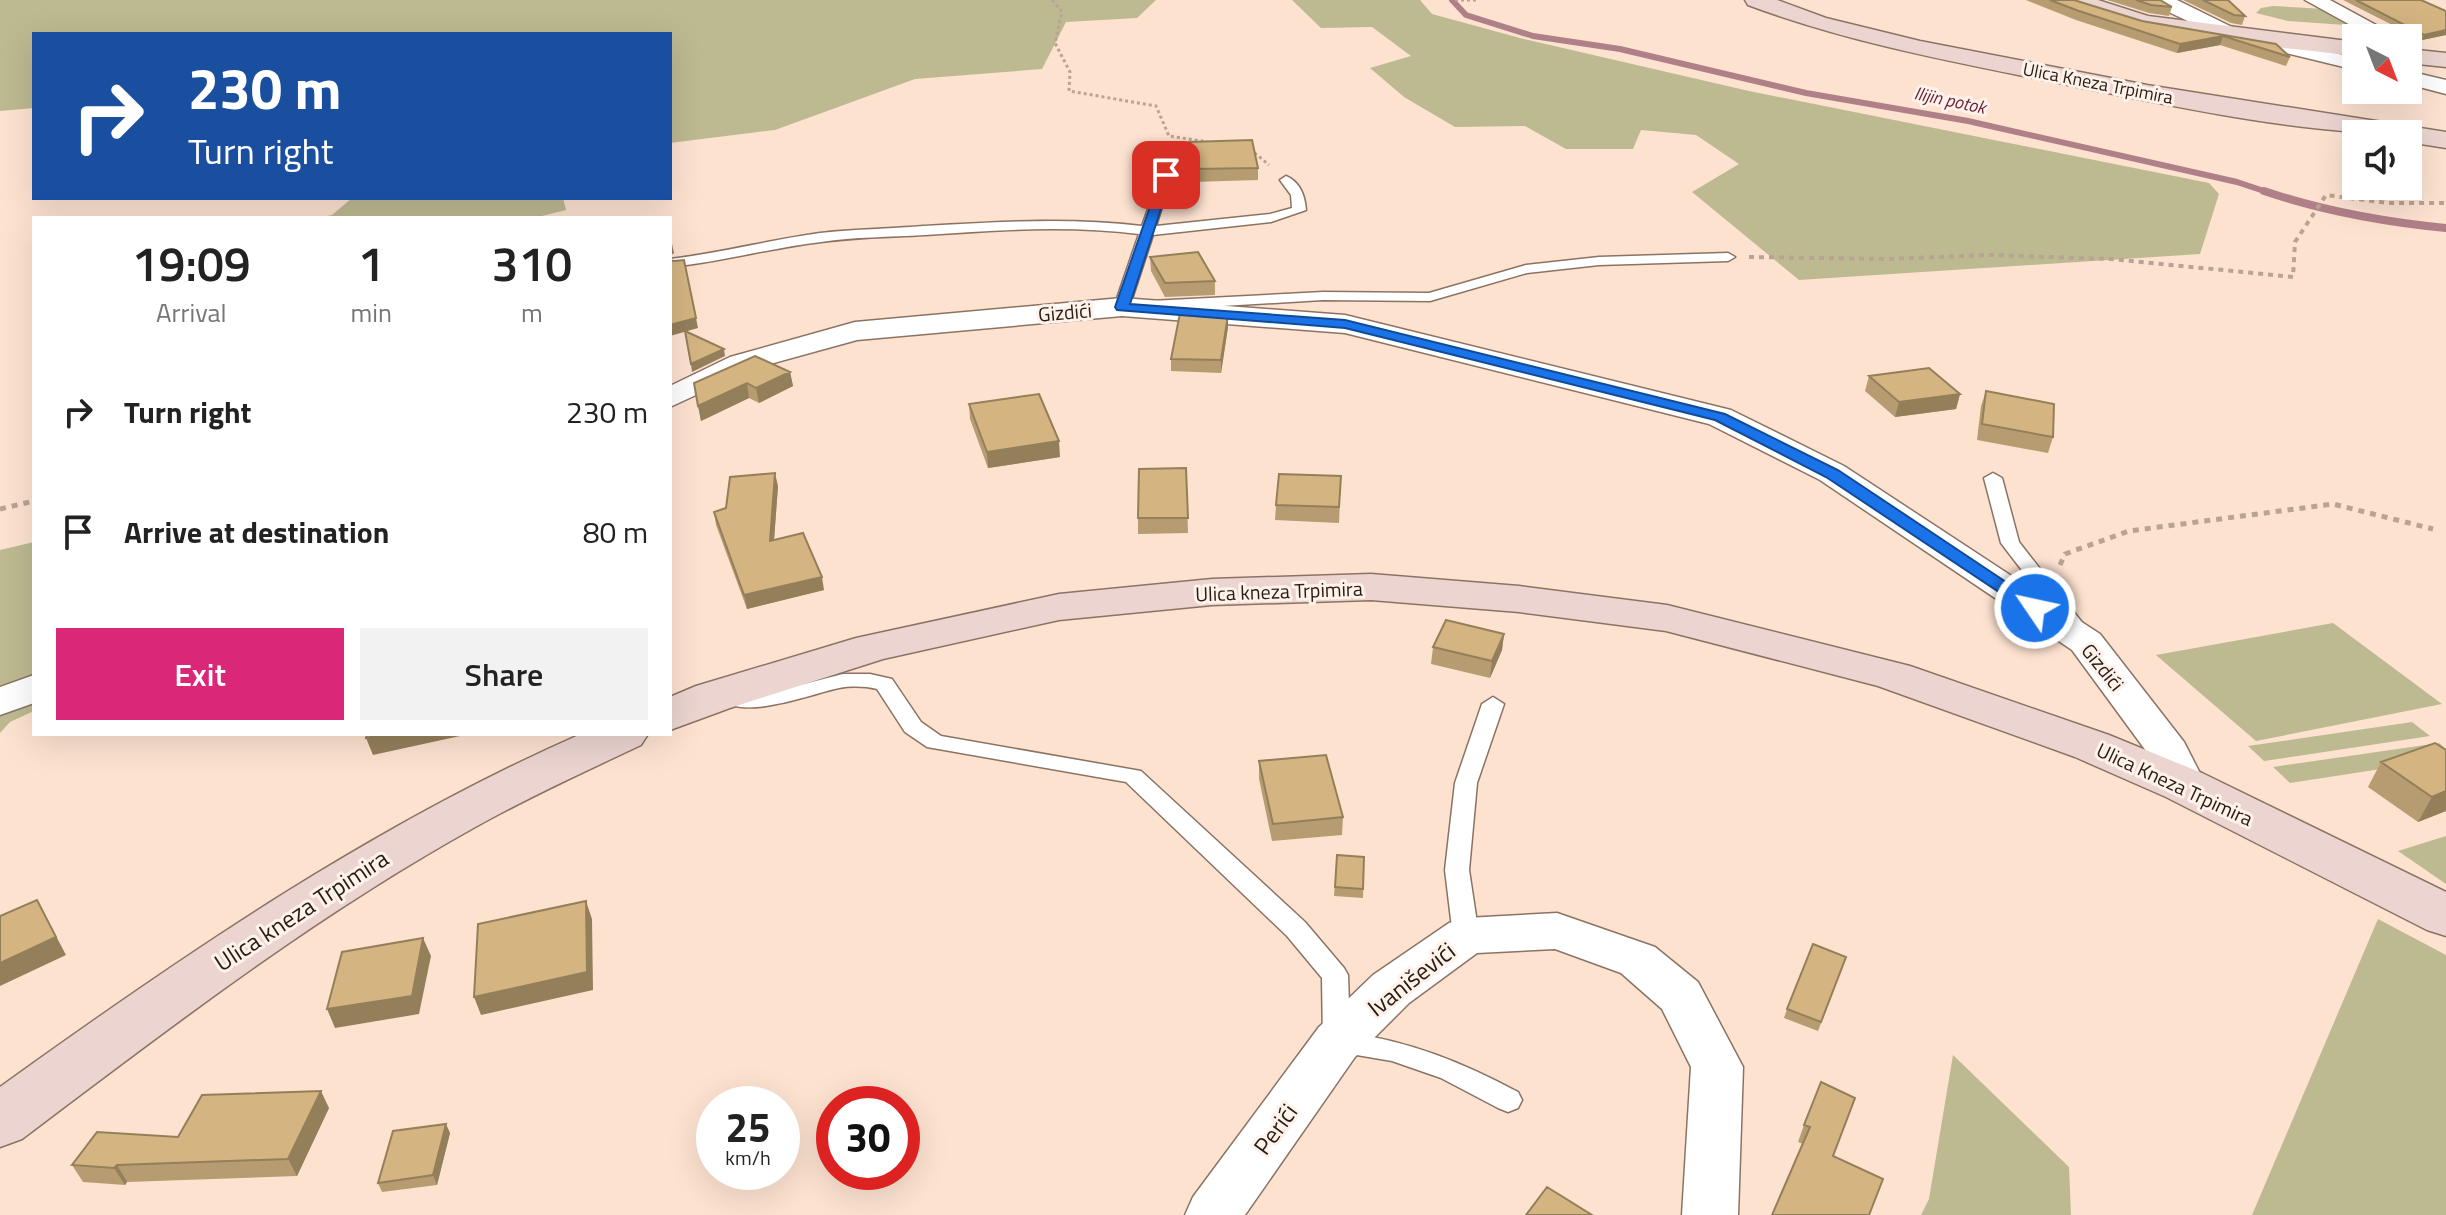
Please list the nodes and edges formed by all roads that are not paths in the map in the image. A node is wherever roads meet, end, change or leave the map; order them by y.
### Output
1 (1756, 0) edge
2 (2079, 0) edge
3 (2167, 0) edge
4 (2315, 0) edge
5 (2362, 24) edge
6 (2231, 34) junction
7 (2342, 47) edge
8 (2422, 60) edge
9 (2446, 60) edge
10 (2342, 61) edge
11 (2422, 68) edge
12 (2446, 87) edge
13 (2446, 140) edge
14 (1166, 175) dead end
15 (1286, 180) road end
16 (1148, 231) junction
17 (1728, 257) road end
18 (672, 263) edge
19 (1122, 307) junction
20 (741, 363) junction
21 (672, 372) edge
22 (672, 397) edge
23 (1993, 478) dead end
24 (2086, 642) junction
25 (1894, 676) joint
26 (32, 689) edge
27 (713, 697) junction
28 (0, 702) edge
29 (1493, 704) dead end
30 (672, 714) edge
31 (619, 736) edge
32 (2184, 785) junction
33 (2446, 916) edge
34 (1466, 936) junction
35 (1337, 1042) junction
36 (1508, 1100) dead end
37 (0, 1121) edge
38 (1213, 1215) edge
39 (1710, 1215) edge

1 - 13 main road, Ulica Kneza Trpimira
2 - 6 main road
3 - 6 street
4 - 5 street
6 - 7 main road
6 - 10 street
8 - 9 main road
11 - 12 street
14 - 16 lane
15 - 16 lane
16 - 18 lane
16 - 19 lane
17 - 19 lane
19 - 20 street, Gizdići
19 - 24 street, Gizdići
20 - 21 street
20 - 22 street, Gizdići
23 - 24 lane
24 - 32 street, Gizdići
25 - 27 main road, Ulica kneza Trpimira
25 - 32 main road, Ulica Kneza Trpimira
26 - 28 street
27 - 30 main road, Ulica kneza Trpimira
27 - 35 lane
29 - 34 lane
31 - 37 main road, Ulica kneza Trpimira
32 - 33 main road, Ulica Kneza Trpimira
34 - 35 street, Ivaniševići
34 - 39 street, Ivaniševići
35 - 36 lane
35 - 38 street, Perići

